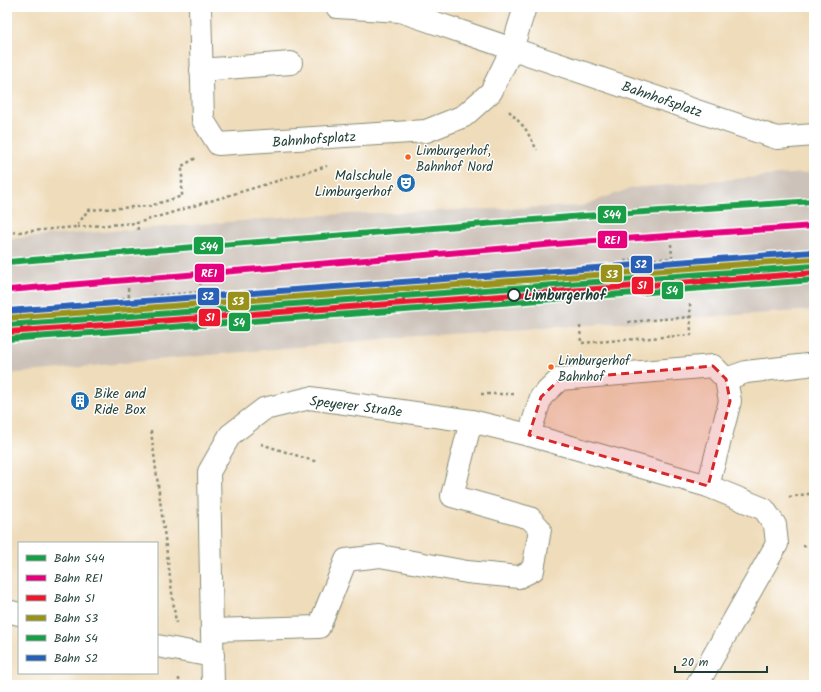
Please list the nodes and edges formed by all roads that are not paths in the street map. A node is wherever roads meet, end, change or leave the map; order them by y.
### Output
1 (200, 7) edge
2 (337, 7) edge
3 (525, 7) edge
4 (512, 49) junction
5 (291, 63) dead end
6 (202, 70) junction
7 (814, 135) edge
8 (807, 365) dead end
9 (726, 379) junction
10 (471, 422) junction
11 (529, 435) junction
12 (708, 486) junction
13 (7, 611) edge
14 (18, 614) edge
15 (212, 630) junction
16 (158, 646) edge
17 (213, 656) junction
18 (213, 685) edge
19 (696, 685) edge

1 - 6 street
2 - 4 street, Bahnhofsplatz
3 - 4 street
4 - 6 street, Bahnhofsplatz
4 - 7 street, Bahnhofsplatz
5 - 6 street
8 - 9 street
9 - 11 street
9 - 12 street
10 - 11 street, Speyerer Straße
10 - 15 street, Speyerer Straße
10 - 15 street
11 - 12 street, Speyerer Straße
12 - 19 street, Speyerer Straße
13 - 14 street
15 - 17 street, Speyerer Straße
16 - 17 street
17 - 18 street, Speyerer Straße

